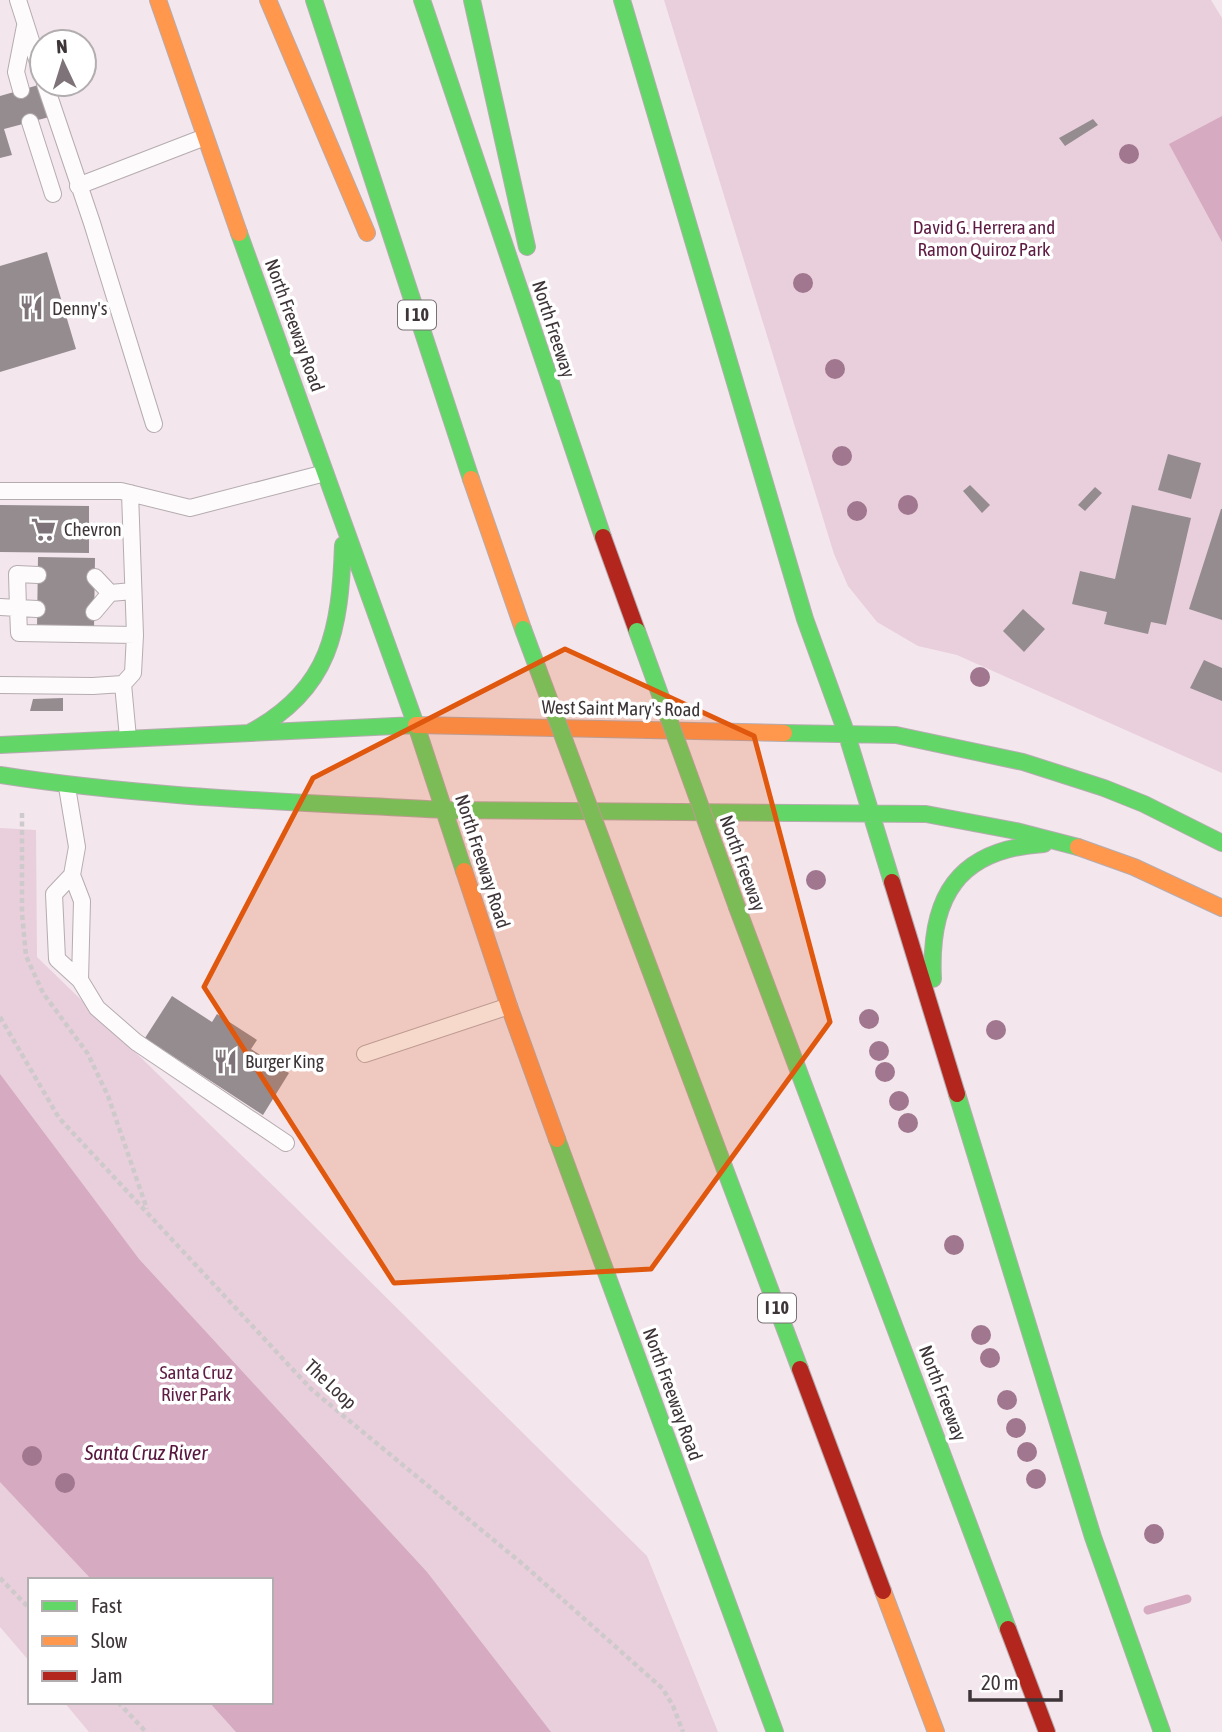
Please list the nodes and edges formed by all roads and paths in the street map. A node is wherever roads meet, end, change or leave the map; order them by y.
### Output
1 (18, 0) edge
2 (159, 0) edge
3 (268, 0) edge
4 (314, 0) edge
5 (422, 0) edge
6 (472, 0) edge
7 (622, 0) edge
8 (25, 23) junction
9 (28, 32) edge
10 (21, 90) dead end
11 (50, 98) edge
12 (30, 122) dead end
13 (205, 136) junction
14 (78, 186) junction
15 (53, 194) dead end
16 (370, 242) dead end
17 (529, 256) dead end
18 (535, 283) dead end
19 (397, 306) dead end
20 (154, 424) dead end
21 (569, 440) junction
22 (325, 473) junction
23 (472, 483) junction
24 (0, 491) edge
25 (130, 493) junction
26 (343, 522) junction
27 (38, 575) dead end
28 (95, 577) dead end
29 (133, 591) junction
30 (110, 593) junction
31 (0, 607) edge
32 (18, 608) junction
33 (37, 609) dead end
34 (94, 612) dead end
35 (135, 635) junction
36 (123, 684) junction
37 (0, 685) edge
38 (416, 725) junction
39 (251, 732) junction
40 (846, 732) junction
41 (128, 738) junction
42 (0, 745) edge
43 (0, 775) edge
44 (66, 786) junction
45 (444, 810) junction
46 (870, 812) junction
47 (1222, 842) edge
48 (1072, 845) junction
49 (72, 875) junction
50 (1222, 908) edge
51 (80, 980) junction
52 (509, 1006) junction
53 (0, 1017) edge
54 (939, 1029) junction
55 (365, 1054) dead end
56 (286, 1143) dead end
57 (0, 1578) edge
58 (28, 1607) edge
59 (120, 1704) edge
60 (146, 1732) edge
61 (683, 1732) edge
62 (775, 1732) edge
63 (935, 1732) edge
64 (1049, 1732) edge
65 (1162, 1732) edge

1 - 8 lane
2 - 13 main road, North Freeway Road
3 - 16 main road
4 - 23 main road, I 10
5 - 21 main road, North Freeway
6 - 17 main road
7 - 40 main road
8 - 9 lane
8 - 10 lane
11 - 14 lane
12 - 15 lane
13 - 14 lane
13 - 22 main road, North Freeway Road
14 - 20 lane
18 - 21 main road
19 - 23 main road
21 - 64 main road, North Freeway, bridge
22 - 25 lane
22 - 26 main road, North Freeway Road
23 - 63 main road, I 10, bridge
24 - 25 lane
25 - 29 lane
26 - 38 main road, North Freeway Road
26 - 39 main road
27 - 32 lane
28 - 30 lane
29 - 30 lane
29 - 35 lane
30 - 34 lane
31 - 32 lane
32 - 33 lane
32 - 35 lane
35 - 36 lane
36 - 37 lane
36 - 41 lane
38 - 39 main road, West Saint Mary's Road
38 - 40 main road, West Saint Mary's Road
38 - 45 main road, North Freeway Road
39 - 41 main road, West Saint Mary's Road
40 - 46 main road
40 - 47 main road, West Saint Mary's Road
41 - 42 main road, West Saint Mary's Road
43 - 44 main road
44 - 45 main road
44 - 49 lane
45 - 46 main road
45 - 52 main road, North Freeway Road
46 - 48 main road
46 - 54 main road
48 - 50 main road
48 - 54 main road
49 - 51 lane
49 - 51 lane
51 - 56 lane
52 - 55 lane
52 - 62 main road, North Freeway Road
53 - 61 path, The Loop
54 - 65 main road
57 - 58 path
59 - 60 path

